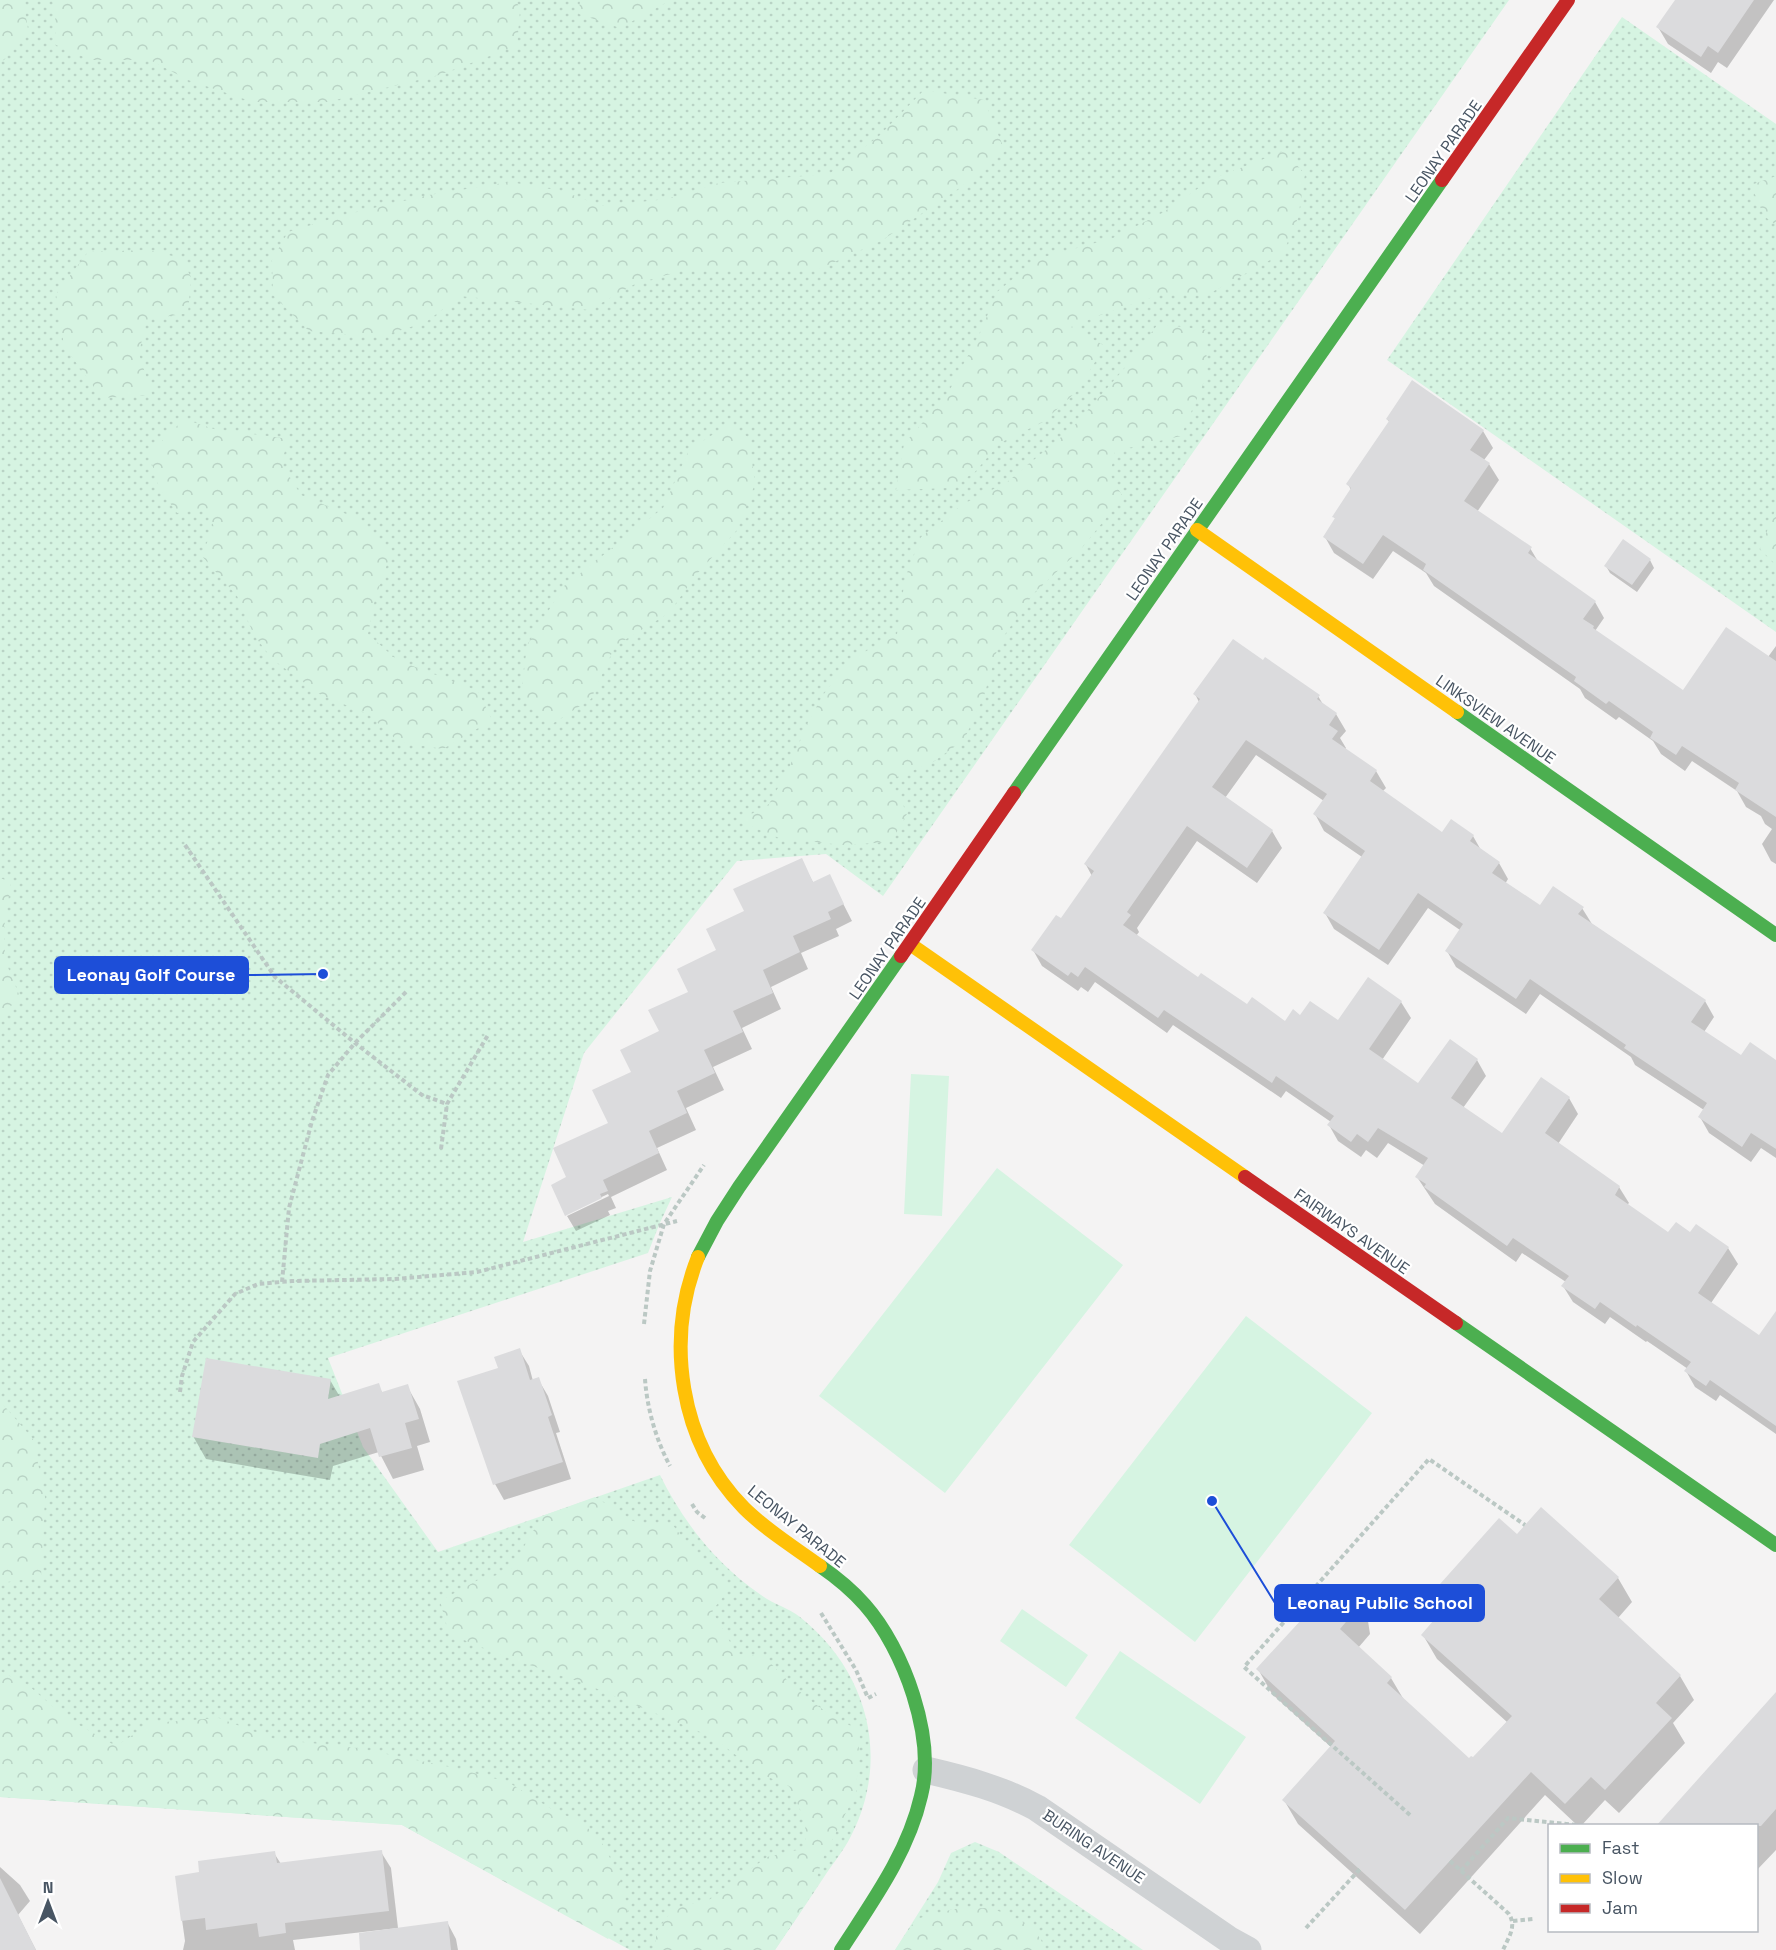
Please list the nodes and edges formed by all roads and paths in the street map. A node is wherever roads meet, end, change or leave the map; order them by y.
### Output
1 (1568, 0) edge
2 (1197, 530) junction
3 (185, 845) dead end
4 (1776, 934) edge
5 (910, 944) junction
6 (408, 990) dead end
7 (488, 1035) dead end
8 (354, 1043) junction
9 (447, 1104) junction
10 (441, 1149) dead end
11 (720, 1217) junction
12 (282, 1282) junction
13 (180, 1392) dead end
14 (1525, 1525) dead end
15 (1776, 1545) edge
16 (926, 1770) junction
17 (1410, 1815) dead end
18 (1566, 1824) edge
19 (1450, 1861) dead end
20 (1360, 1869) dead end
21 (1461, 1871) junction
22 (1533, 1919) dead end
23 (1513, 1921) junction
24 (1306, 1928) dead end
25 (841, 1950) edge
26 (1248, 1950) edge
27 (1503, 1950) edge

1 - 2 street, LEONAY PARADE
2 - 4 street, LINKSVIEW AVENUE
2 - 5 street, LEONAY PARADE
3 - 8 path
5 - 11 street, LEONAY PARADE
5 - 15 street, FAIRWAYS AVENUE
6 - 8 path
7 - 9 path
8 - 9 path
8 - 12 path
9 - 10 path
11 - 12 path
11 - 16 street, LEONAY PARADE
12 - 13 path
14 - 17 path
16 - 25 street, LEONAY PARADE
16 - 26 street, BURING AVENUE
18 - 21 path
19 - 21 path
20 - 24 path
21 - 23 path
22 - 23 path
23 - 27 path

